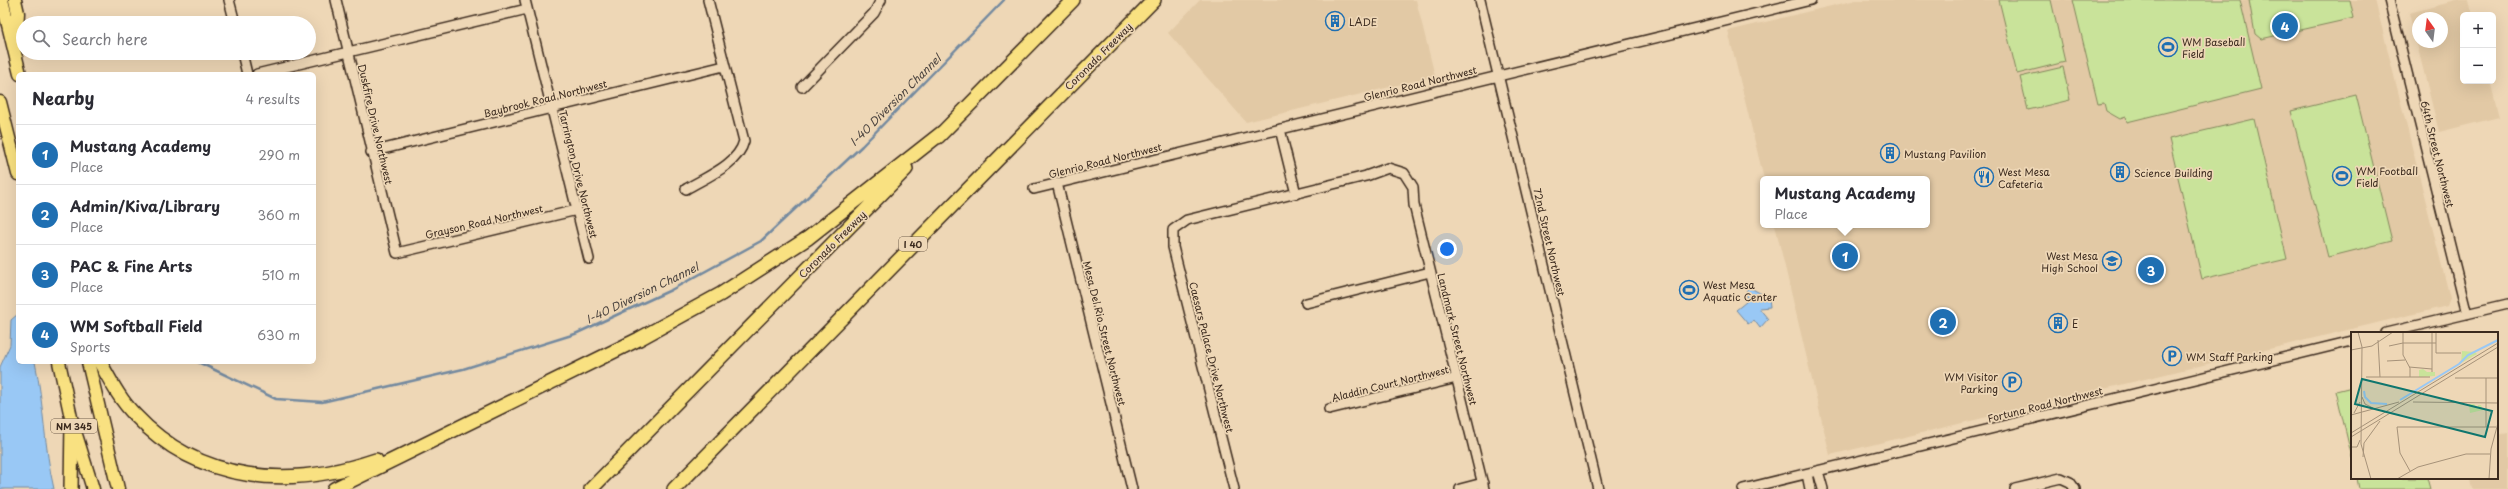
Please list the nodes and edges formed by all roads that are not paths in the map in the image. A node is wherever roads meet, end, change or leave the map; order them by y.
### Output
1 (2, 0) edge
2 (15, 0) edge
3 (229, 0) edge
4 (336, 0) edge
5 (708, 0) edge
6 (881, 0) edge
7 (1073, 0) edge
8 (1154, 0) edge
9 (1480, 0) edge
10 (1811, 0) edge
11 (2389, 0) edge
12 (526, 4) edge
13 (18, 16) edge
14 (233, 16) edge
15 (16, 40) edge
16 (348, 52) junction
17 (15, 54) junction
18 (16, 58) edge
19 (16, 60) edge
20 (244, 60) edge
21 (315, 60) edge
22 (316, 60) edge
23 (724, 66) junction
24 (20, 72) edge
25 (247, 72) edge
26 (266, 72) edge
27 (1499, 75) junction
28 (802, 87) dead end
29 (0, 102) edge
30 (552, 108) junction
31 (1280, 129) junction
32 (944, 131) junction
33 (371, 152) junction
34 (16, 166) edge
35 (1057, 183) junction
36 (686, 189) dead end
37 (1034, 189) dead end
38 (1296, 194) junction
39 (577, 210) junction
40 (397, 253) joint
41 (589, 259) dead end
42 (1430, 272) junction
43 (1306, 303) dead end
44 (2508, 304) edge
45 (2467, 314) junction
46 (2390, 332) edge
47 (2351, 341) edge
48 (59, 364) edge
49 (88, 364) edge
50 (101, 364) edge
51 (1457, 378) junction
52 (1329, 409) dead end
53 (72, 422) junction
54 (457, 428) junction
55 (1818, 471) junction
56 (1807, 474) junction
57 (2073, 485) edge
58 (1484, 486) edge
59 (71, 489) edge
60 (93, 489) edge
61 (118, 489) edge
62 (334, 489) edge
63 (591, 489) edge
64 (674, 489) edge
65 (1132, 489) edge
66 (1234, 489) edge
67 (1460, 489) edge
68 (1598, 489) edge
69 (1743, 489) edge
70 (1810, 489) edge
71 (1823, 489) edge
72 (2015, 489) edge

1 - 17 main road
2 - 13 main road
3 - 14 street
4 - 16 street, Duskfire Drive Northwest
5 - 23 street
6 - 28 street
7 - 32 highway, Coronado Freeway
8 - 64 highway, Coronado Freeway / I 40
9 - 27 street, 72nd Street Northwest
10 - 27 street, Glenrio Road Northwest
11 - 45 street, 64th Street Northwest
12 - 16 street
12 - 30 street, Tarrington Drive Northwest
15 - 17 main road
16 - 22 street
16 - 33 street, Duskfire Drive Northwest
17 - 18 main road
19 - 24 main road
20 - 25 street
21 - 26 street
23 - 30 street, Baybrook Road Northwest
23 - 36 street
27 - 31 street, Glenrio Road Northwest
27 - 68 street, 72nd Street Northwest
29 - 34 main road
30 - 33 street, Baybrook Road Northwest
30 - 39 street, Tarrington Drive Northwest
31 - 35 street, Glenrio Road Northwest
31 - 38 street
32 - 54 highway
32 - 63 highway, Coronado Freeway
33 - 40 street, Duskfire Drive Northwest
35 - 37 street, Glenrio Road Northwest
35 - 65 street, Mesa Del Rio Street Northwest
38 - 42 street, Landmark Street Northwest
38 - 66 street, Caesars Palace Drive Northwest
39 - 40 street, Grayson Road Northwest
39 - 41 street, Tarrington Drive Northwest
42 - 43 street
42 - 51 street, Landmark Street Northwest
44 - 45 street
45 - 46 street
47 - 55 street, Fortuna Road Northwest
48 - 53 main road, NM 345
49 - 61 main road, NM 345
50 - 54 highway
51 - 52 street, Aladdin Court Northwest
51 - 58 street, Landmark Street Northwest
53 - 59 highway
53 - 60 main road, NM 345
54 - 62 highway
55 - 56 street, Fortuna Road Northwest
55 - 71 street
56 - 69 street, Fortuna Road Northwest
56 - 70 street
57 - 72 street
58 - 67 street

